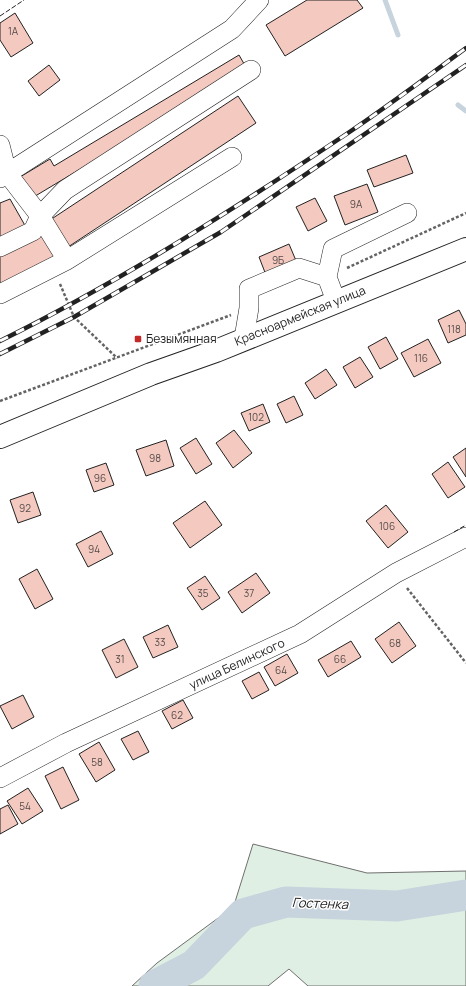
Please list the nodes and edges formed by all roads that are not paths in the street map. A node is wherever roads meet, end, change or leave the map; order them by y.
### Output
1 (259, 0) edge
2 (251, 70) dead end
3 (0, 145) edge
4 (232, 157) dead end
5 (4, 175) edge
6 (407, 213) dead end
7 (40, 216) junction
8 (0, 246) edge
9 (466, 249) edge
10 (60, 264) junction
11 (327, 277) junction
12 (0, 294) edge
13 (336, 301) junction
14 (244, 338) junction
15 (0, 438) edge
16 (466, 537) edge
17 (0, 778) edge

1 - 5 street
2 - 7 street
3 - 5 street
4 - 10 street
5 - 7 street
6 - 11 street
7 - 8 street
7 - 10 street
9 - 13 main road, Красноармейская улица
10 - 12 street
11 - 13 street
11 - 14 street
13 - 14 main road, Красноармейская улица
14 - 15 main road, Красноармейская улица
16 - 17 street, улица Белинского

